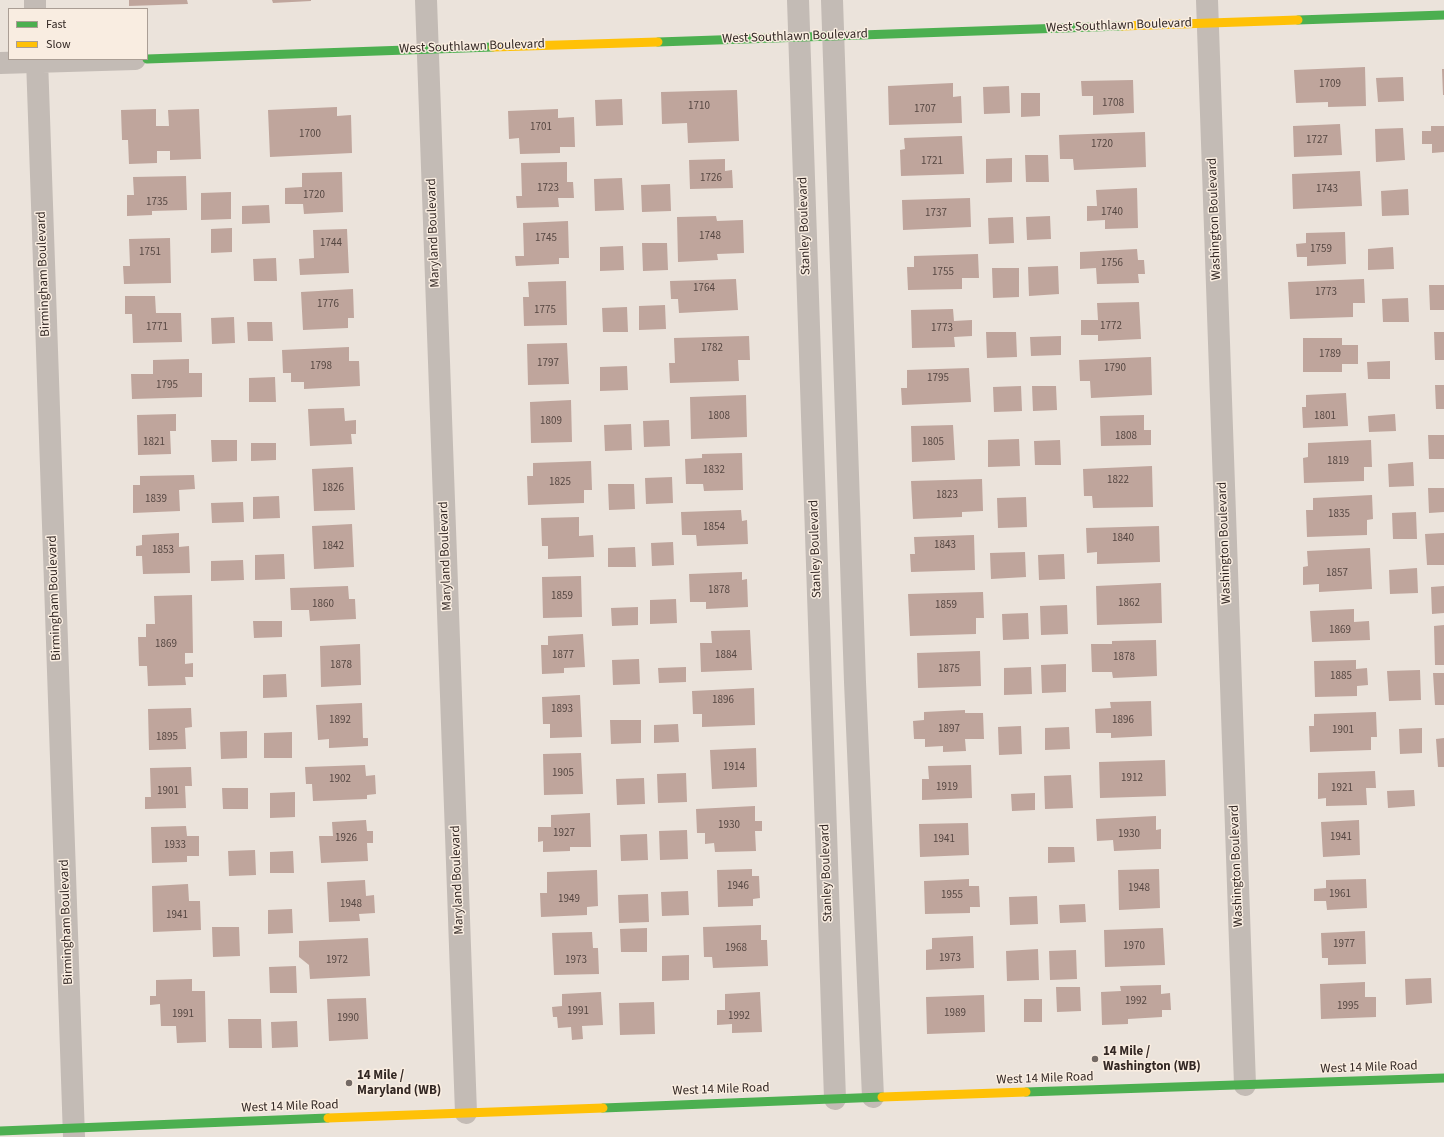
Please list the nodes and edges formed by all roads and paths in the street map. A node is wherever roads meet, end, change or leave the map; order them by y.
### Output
1 (426, 0) edge
2 (798, 0) edge
3 (832, 0) edge
4 (1207, 0) edge
5 (1444, 15) edge
6 (1208, 23) junction
7 (834, 36) junction
8 (799, 37) junction
9 (428, 48) junction
10 (148, 59) edge
11 (37, 60) edge
12 (0, 63) edge
13 (850, 558) junction
14 (816, 559) junction
15 (1444, 1078) edge
16 (1245, 1085) junction
17 (873, 1097) junction
18 (835, 1099) junction
19 (466, 1113) junction
20 (0, 1131) edge
21 (74, 1132) edge

1 - 9 street, Maryland Boulevard
2 - 8 street, Stanley Boulevard
3 - 7 street
4 - 6 street, Washington Boulevard
5 - 6 main road, West Southlawn Boulevard
6 - 7 main road, West Southlawn Boulevard
6 - 16 street, Washington Boulevard
7 - 8 main road, West Southlawn Boulevard
7 - 13 street
8 - 9 main road, West Southlawn Boulevard
8 - 14 street, Stanley Boulevard
9 - 10 main road, West Southlawn Boulevard
9 - 19 street, Maryland Boulevard
11 - 12 street
11 - 21 street, Birmingham Boulevard
13 - 14 street
13 - 17 street
14 - 18 street, Stanley Boulevard
15 - 16 main road, West 14 Mile Road
16 - 17 main road, West 14 Mile Road
17 - 18 main road, West 14 Mile Road
18 - 19 main road, West 14 Mile Road
19 - 21 main road, West 14 Mile Road
20 - 21 main road, West 14 Mile Road

